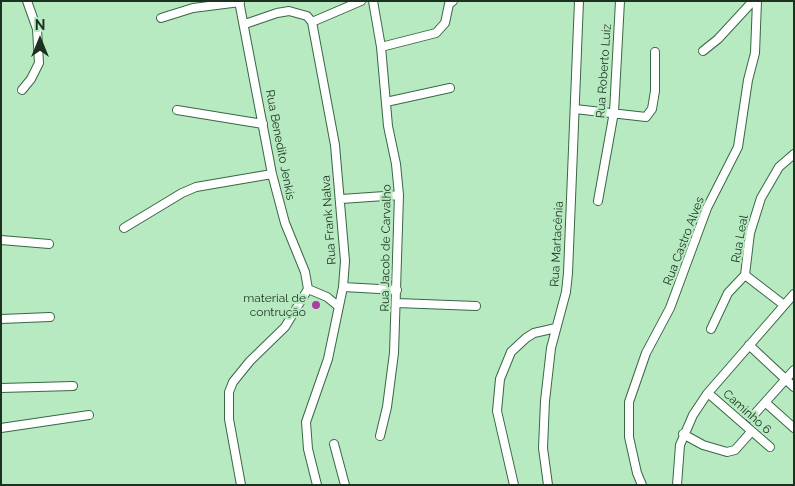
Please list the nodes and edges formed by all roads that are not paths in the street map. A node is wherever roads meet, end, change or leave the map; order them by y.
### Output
1 (27, 1) edge
2 (361, 1) edge
3 (373, 1) edge
4 (453, 1) edge
5 (579, 1) edge
6 (620, 1) edge
7 (752, 1) edge
8 (757, 1) edge
9 (239, 2) edge
10 (160, 18) dead end
11 (312, 22) junction
12 (245, 24) junction
13 (381, 47) junction
14 (703, 51) dead end
15 (655, 52) dead end
16 (450, 88) dead end
17 (22, 90) dead end
18 (386, 102) junction
19 (575, 109) junction
20 (178, 110) dead end
21 (614, 112) junction
22 (263, 124) junction
23 (794, 154) edge
24 (272, 174) junction
25 (400, 195) junction
26 (341, 199) junction
27 (598, 201) dead end
28 (124, 228) dead end
29 (1, 240) edge
30 (49, 244) dead end
31 (745, 275) junction
32 (343, 287) junction
33 (308, 289) junction
34 (396, 290) junction
35 (794, 294) edge
36 (397, 303) junction
37 (784, 305) junction
38 (338, 306) junction
39 (476, 306) dead end
40 (50, 317) dead end
41 (1, 319) edge
42 (556, 328) junction
43 (711, 329) dead end
44 (749, 345) junction
45 (794, 370) edge
46 (786, 380) junction
47 (73, 386) dead end
48 (794, 387) edge
49 (1, 388) edge
50 (708, 392) junction
51 (766, 403) junction
52 (89, 415) dead end
53 (751, 418) dead end
54 (1, 428) edge
55 (794, 428) edge
56 (751, 432) junction
57 (683, 434) junction
58 (380, 436) dead end
59 (334, 444) dead end
60 (770, 448) dead end
61 (241, 485) edge
62 (317, 485) edge
63 (345, 485) edge
64 (514, 485) edge
65 (548, 485) edge
66 (642, 485) edge
67 (677, 485) edge

1 - 17 street
2 - 11 street
3 - 13 street, Rua Jacob de Carvalho
4 - 13 street
5 - 19 street, Rua Martacênia
6 - 21 street, Rua Roberto Luiz
7 - 14 street
8 - 66 street, Rua Castro Alves
9 - 10 street
9 - 12 street, Rua Benedito Jenkis
11 - 12 street
11 - 26 street, Rua Frank Nalva
12 - 22 street, Rua Benedito Jenkis
13 - 18 street, Rua Jacob de Carvalho
15 - 21 street
16 - 18 street
18 - 25 street, Rua Jacob de Carvalho
19 - 21 street
19 - 42 street, Rua Martacênia
20 - 22 street
21 - 27 street, Rua Roberto Luiz
22 - 24 street, Rua Benedito Jenkis
23 - 31 street, Rua Leal
24 - 28 street
24 - 33 street, Rua Benedito Jenkis
25 - 26 street
25 - 34 street, Rua Jacob de Carvalho
26 - 32 street, Rua Frank Nalva
29 - 30 street
31 - 37 street
31 - 43 street, Rua Leal
32 - 34 street
32 - 38 street, Rua Frank Nalva
33 - 38 street
33 - 61 street
34 - 36 street, Rua Jacob de Carvalho
35 - 37 street
36 - 39 street
36 - 58 street, Rua Jacob de Carvalho
37 - 44 street
38 - 62 street, Rua Frank Nalva
40 - 41 street
42 - 64 street
42 - 65 street, Rua Martacênia
44 - 46 street
44 - 50 street
45 - 46 street
46 - 48 street
46 - 51 street
47 - 49 street
50 - 56 street, Caminho 6
50 - 57 street
51 - 53 street
51 - 55 street
52 - 54 street
56 - 57 street
56 - 60 street, Caminho 6
57 - 67 street
59 - 63 street

